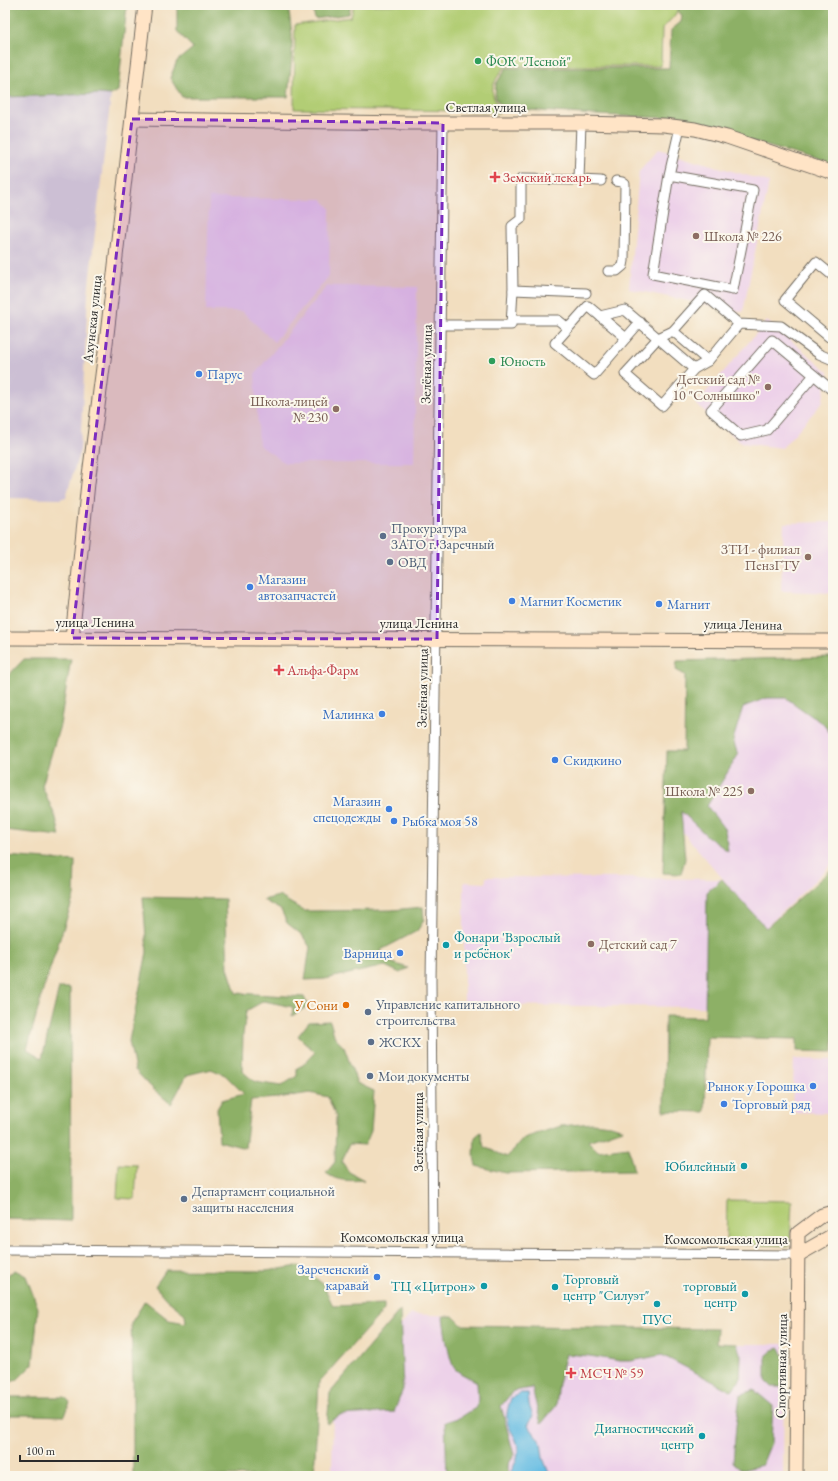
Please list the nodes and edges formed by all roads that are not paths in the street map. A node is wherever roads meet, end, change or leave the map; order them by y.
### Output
1 (145, 5) edge
2 (132, 119) junction
3 (443, 123) junction
4 (581, 123) junction
5 (680, 127) junction
6 (833, 173) edge
7 (669, 175) junction
8 (579, 180) junction
9 (601, 181) dead end
10 (616, 181) dead end
11 (608, 271) dead end
12 (833, 276) edge
13 (513, 290) junction
14 (586, 293) dead end
15 (600, 316) junction
16 (512, 320) junction
17 (640, 322) junction
18 (739, 324) junction
19 (440, 325) junction
20 (568, 328) junction
21 (673, 331) junction
22 (833, 332) edge
23 (626, 338) junction
24 (658, 338) junction
25 (833, 360) edge
26 (708, 361) junction
27 (694, 369) junction
28 (814, 375) junction
29 (833, 391) edge
30 (5, 638) edge
31 (72, 638) junction
32 (436, 639) junction
33 (833, 641) edge
34 (833, 1212) edge
35 (833, 1235) edge
36 (5, 1250) edge
37 (433, 1253) junction
38 (798, 1255) junction
39 (796, 1476) edge

1 - 2 main road, Ахунская улица
2 - 3 main road, Светлая улица
2 - 31 main road, Ахунская улица
3 - 4 main road, Светлая улица
3 - 19 street, Зелёная улица
4 - 5 main road, Светлая улица
4 - 8 street
5 - 6 main road, Светлая улица
5 - 7 street
7 - 7 street
8 - 9 street
8 - 13 street
10 - 11 street
12 - 22 street
13 - 14 street
13 - 16 street
15 - 17 street
15 - 20 street
15 - 23 street
16 - 19 street
16 - 20 street
17 - 23 street
17 - 24 street
18 - 21 street
18 - 25 street
18 - 26 street
19 - 32 street, Зелёная улица
20 - 23 street
21 - 24 street
21 - 26 street
24 - 27 street
24 - 27 street
26 - 27 street
28 - 28 street
28 - 29 street
30 - 31 main road, улица Ленина
31 - 32 main road, улица Ленина
32 - 33 main road, улица Ленина
32 - 37 street, Зелёная улица
34 - 38 main road, Комсомольская улица
35 - 38 main road, Комсомольская улица
36 - 37 street, Комсомольская улица
37 - 38 street, Комсомольская улица
38 - 39 main road, Спортивная улица

